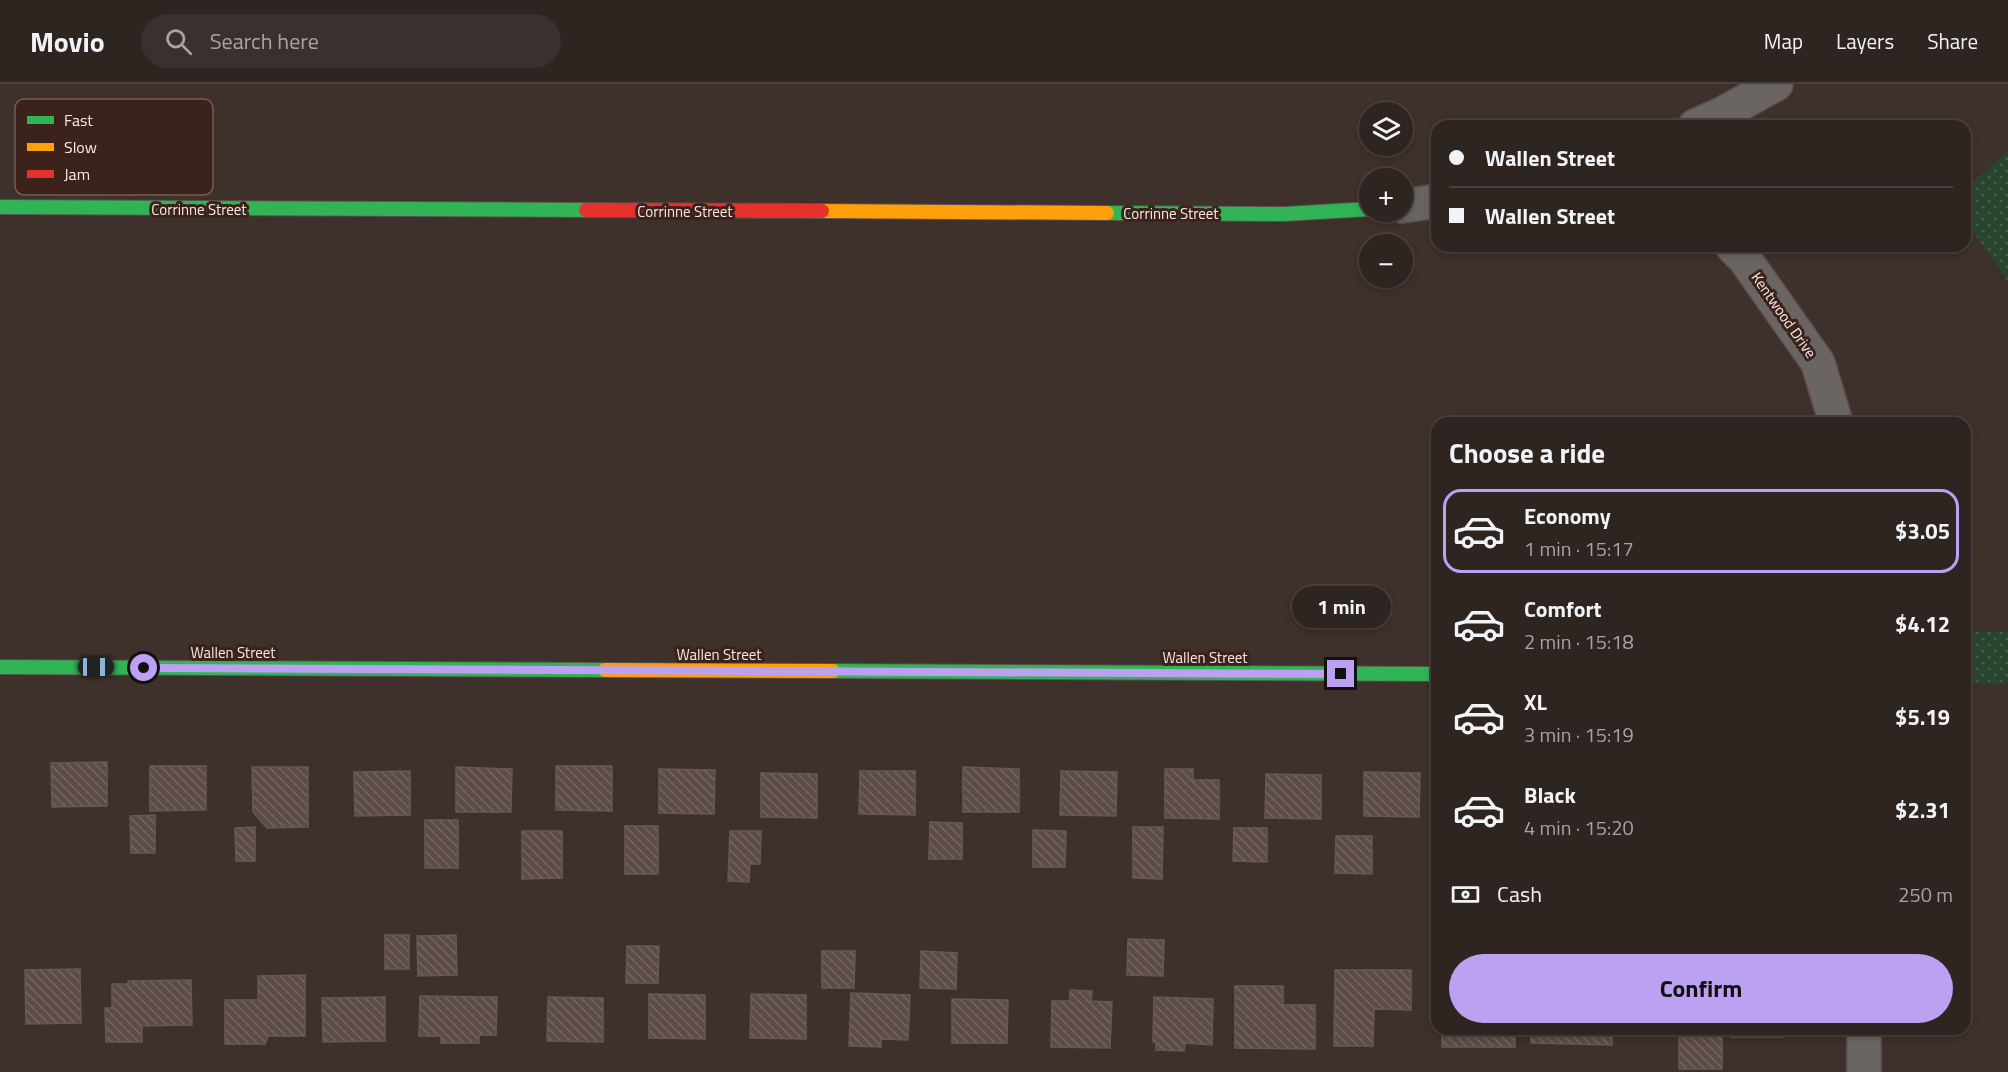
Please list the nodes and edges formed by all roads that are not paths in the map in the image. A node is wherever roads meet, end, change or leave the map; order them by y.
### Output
1 (1776, 84) edge
2 (1708, 120) edge
3 (1431, 202) edge
4 (1413, 204) edge
5 (0, 207) edge
6 (1359, 210) edge
7 (1738, 252) edge
8 (1834, 417) edge
9 (0, 667) edge
10 (1431, 674) edge
11 (1864, 1035) edge
12 (1864, 1072) edge

1 - 2 street
3 - 4 street
5 - 6 street, Corrinne Street
7 - 8 street, Kentwood Drive
9 - 10 street, Wallen Street
11 - 12 street

